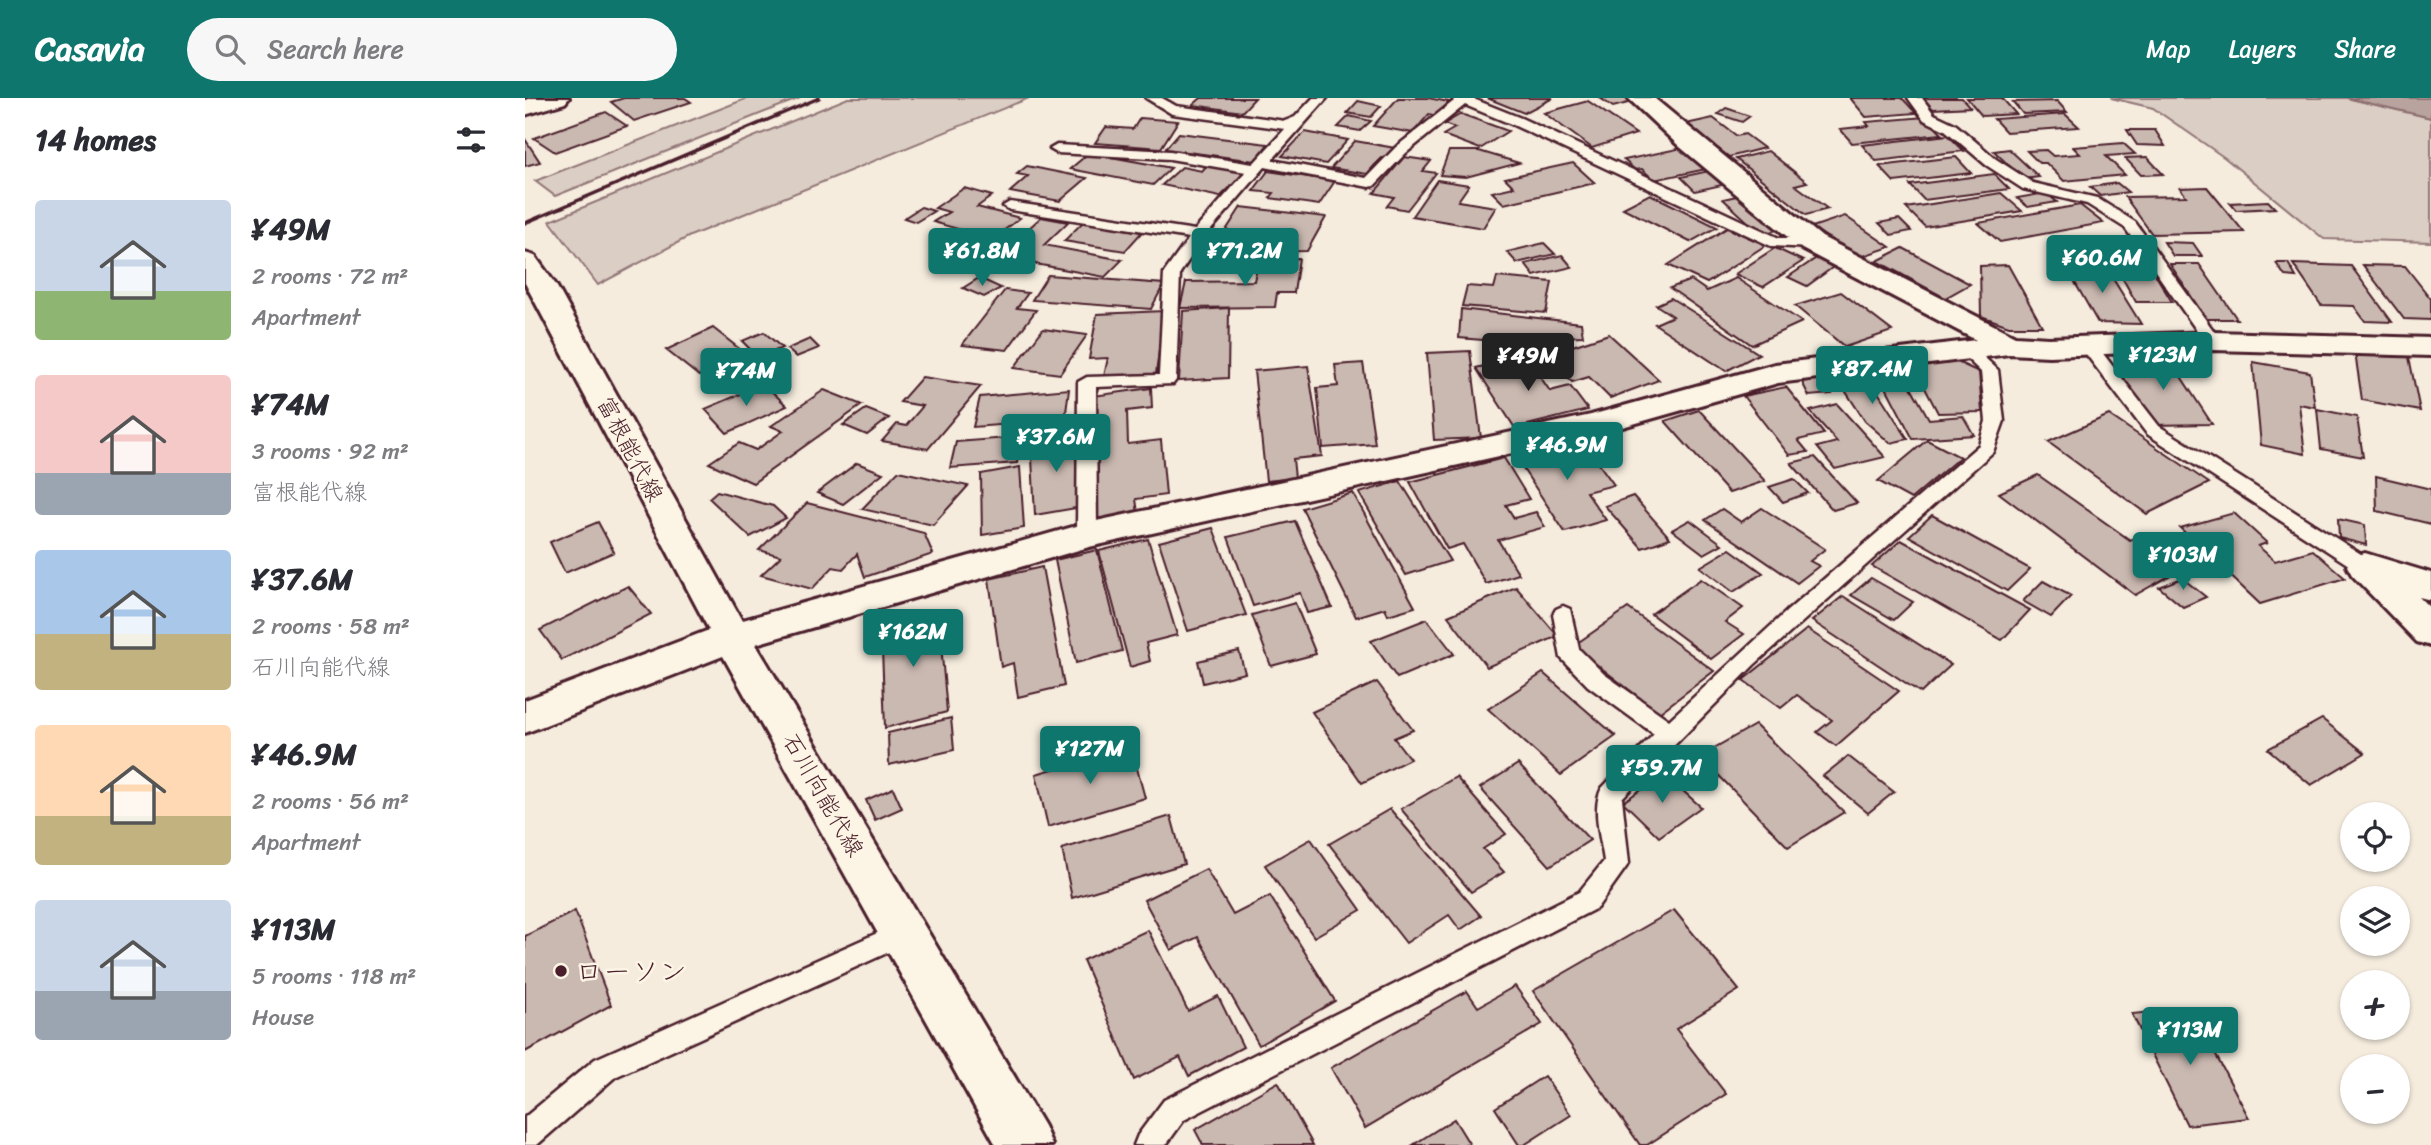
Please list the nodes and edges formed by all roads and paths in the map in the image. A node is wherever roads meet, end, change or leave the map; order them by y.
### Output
1 (557, 98) edge
2 (1153, 98) edge
3 (1320, 98) edge
4 (1640, 98) edge
5 (1915, 98) edge
6 (1461, 99) edge
7 (525, 107) edge
8 (1300, 120) junction
9 (1057, 149) dead end
10 (1259, 165) junction
11 (1010, 206) dead end
12 (1199, 234) junction
13 (1812, 243) junction
14 (533, 274) edge
15 (2213, 341) junction
16 (2009, 345) junction
17 (2088, 346) junction
18 (2431, 347) edge
19 (1966, 350) junction
20 (1087, 535) junction
21 (2365, 566) junction
22 (2431, 587) edge
23 (1563, 614) dead end
24 (2431, 632) edge
25 (732, 637) junction
26 (525, 717) edge
27 (1668, 732) junction
28 (902, 934) junction
29 (525, 1136) edge
30 (1025, 1145) edge
31 (1149, 1145) edge

1 - 7 street
2 - 8 lane
3 - 8 lane
4 - 13 street
5 - 15 lane
6 - 10 lane
6 - 13 lane
8 - 10 lane
9 - 10 lane
10 - 12 lane
11 - 12 lane
12 - 20 lane
13 - 16 street
14 - 25 street, 富根能代線
15 - 17 street
15 - 18 street
16 - 17 street
16 - 19 street
17 - 21 lane
19 - 20 street
19 - 27 lane
20 - 25 street
21 - 22 street
21 - 24 street
23 - 27 lane
25 - 26 street
25 - 28 street, 石川向能代線
27 - 31 lane
28 - 29 lane
28 - 30 street, 石川向能代線

